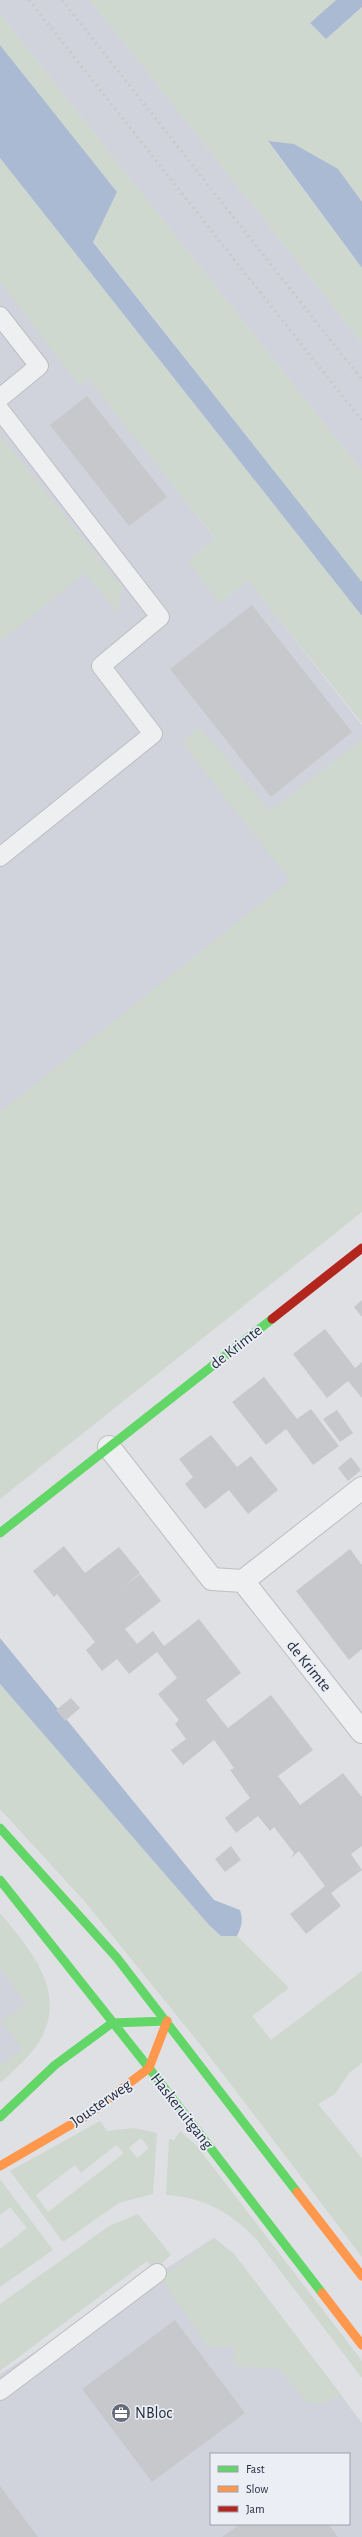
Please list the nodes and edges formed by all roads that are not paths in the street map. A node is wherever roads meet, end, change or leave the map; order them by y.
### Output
1 (0, 316) edge
2 (0, 398) edge
3 (0, 410) edge
4 (0, 857) edge
5 (362, 1248) edge
6 (109, 1447) junction
7 (362, 1488) edge
8 (0, 1533) edge
9 (243, 1581) junction
10 (362, 1732) edge
11 (0, 1828) edge
12 (0, 1880) edge
13 (167, 2021) junction
14 (112, 2023) junction
15 (149, 2068) junction
16 (0, 2117) edge
17 (0, 2166) edge
18 (157, 2274) dead end
19 (362, 2276) edge
20 (362, 2345) edge
21 (0, 2391) edge

1 - 2 lane
3 - 4 lane
5 - 6 main road, de Krimte
6 - 8 main road, de Krimte
6 - 9 street
7 - 9 street
9 - 10 street, de Krimte
11 - 13 main road
12 - 14 main road, Haskeruitgang
13 - 14 main road
13 - 15 main road
13 - 19 main road
14 - 15 main road, Haskeruitgang
14 - 16 main road
15 - 17 main road, Jousterweg
15 - 20 main road, Haskeruitgang
18 - 21 lane

